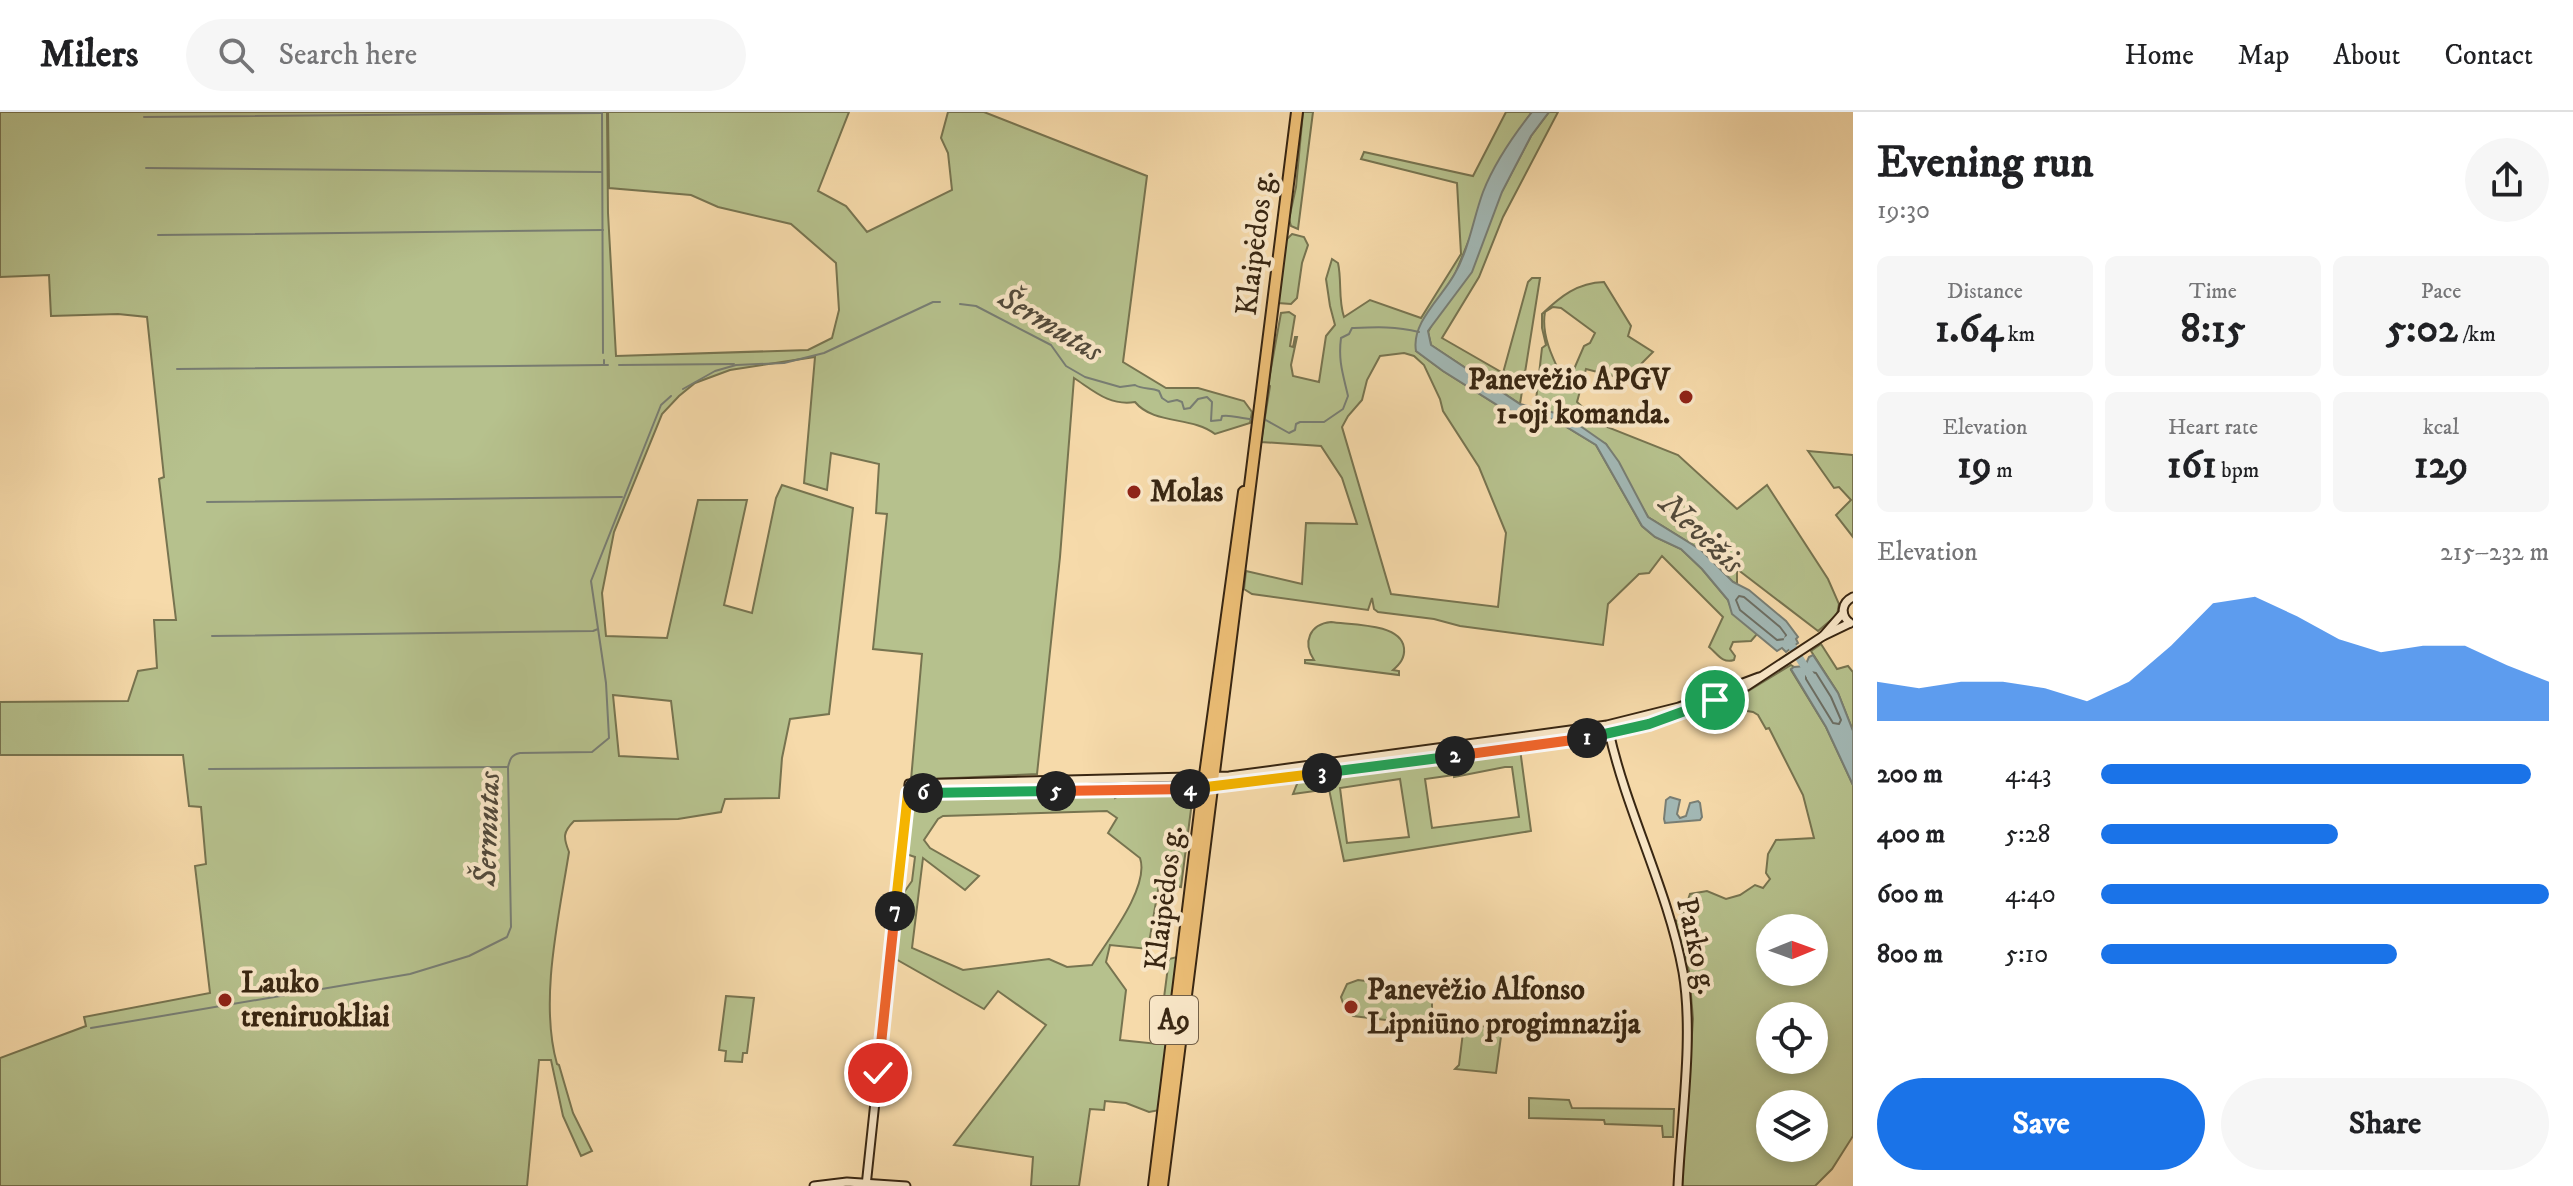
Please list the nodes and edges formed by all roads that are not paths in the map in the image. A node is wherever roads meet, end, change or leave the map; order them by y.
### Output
1 (1297, 112) edge
2 (1853, 597) edge
3 (1843, 613) junction
4 (1851, 624) edge
5 (1823, 636) junction
6 (1759, 677) junction
7 (1607, 725) junction
8 (1609, 734) junction
9 (1161, 779) junction
10 (1208, 782) junction
11 (1162, 789) junction
12 (908, 793) junction
13 (1186, 959) junction
14 (866, 1184) edge
15 (814, 1186) edge
16 (906, 1186) edge
17 (1154, 1186) edge
18 (1162, 1186) edge
19 (1678, 1186) edge

1 - 10 highway, Klaipėdos g. / A9
2 - 3 main road
3 - 4 main road
3 - 5 main road
4 - 5 main road
5 - 6 main road
6 - 7 main road
6 - 8 main road
7 - 8 main road, Parko g.
7 - 10 main road
8 - 10 main road
8 - 19 main road, Parko g.
9 - 10 main road
9 - 11 main road
9 - 12 main road
10 - 11 main road
10 - 13 highway, Klaipėdos g. / A9
11 - 12 main road
12 - 14 main road
13 - 17 highway, Klaipėdos g. / A9
13 - 18 highway, Klaipėdos g. / A9
14 - 15 main road
14 - 16 main road

